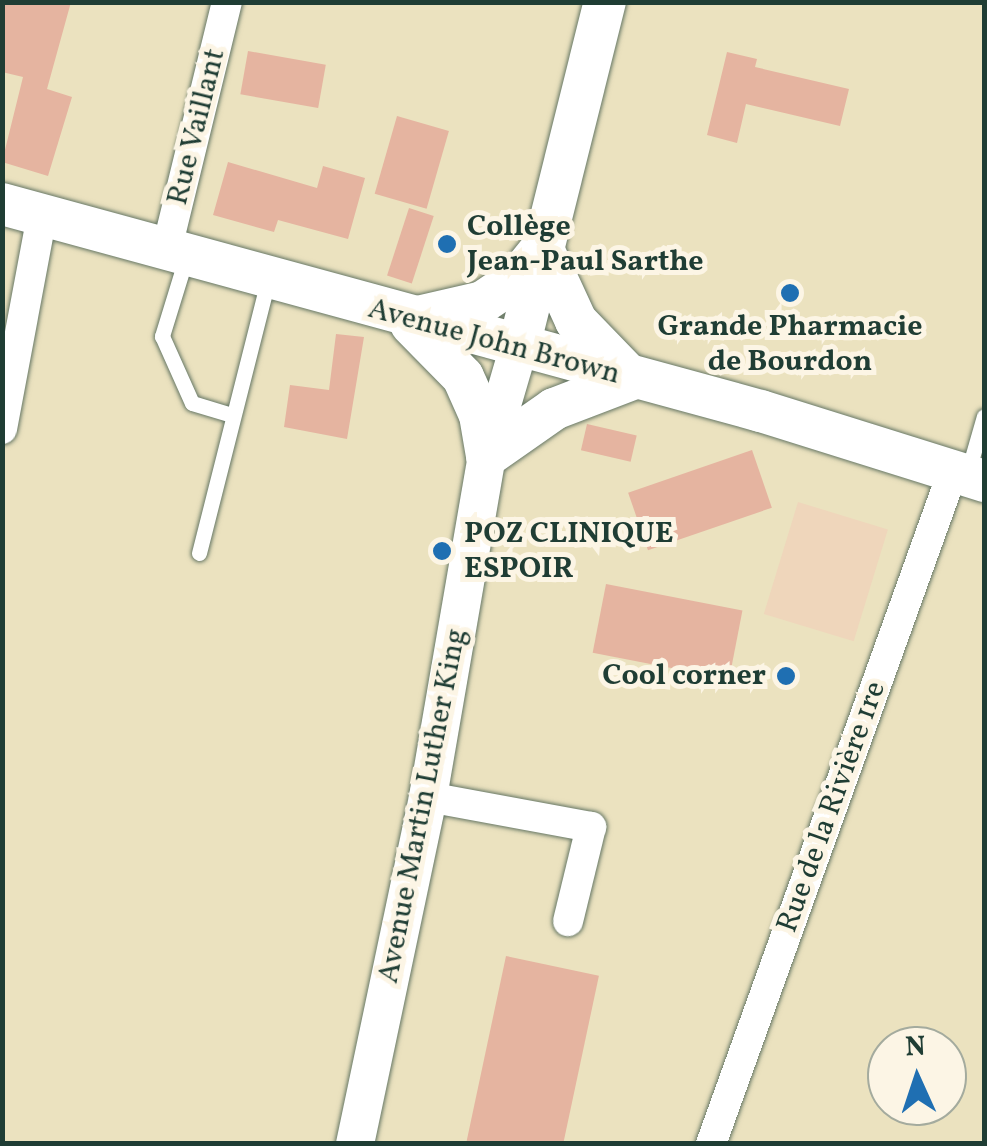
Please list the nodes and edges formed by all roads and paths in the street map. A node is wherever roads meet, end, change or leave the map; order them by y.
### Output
1 (227, 2) edge
2 (605, 2) edge
3 (22, 209) edge
4 (542, 247) junction
5 (176, 255) junction
6 (268, 281) junction
7 (404, 318) junction
8 (518, 350) junction
9 (632, 379) junction
10 (232, 415) junction
11 (984, 416) edge
12 (2, 429) edge
13 (487, 456) junction
14 (968, 476) edge
15 (199, 552) dead end
16 (428, 798) junction
17 (568, 921) dead end
18 (356, 1144) edge
19 (711, 1144) edge

1 - 5 street, Rue Vaillant
2 - 4 main road, Avenue Martin Luther King
3 - 5 main road, Avenue John Brown
3 - 12 street
4 - 7 main road
4 - 8 main road, Avenue Martin Luther King
4 - 9 main road
5 - 6 main road, Avenue John Brown
5 - 10 lane
6 - 7 main road, Avenue John Brown
6 - 10 lane
7 - 8 main road, Avenue John Brown
7 - 13 main road
8 - 9 main road, Avenue John Brown
8 - 13 street, Avenue Martin Luther King
9 - 13 main road
9 - 14 main road, Avenue John Brown
10 - 15 lane
11 - 14 lane
13 - 16 street, Avenue Martin Luther King
14 - 19 street, Rue de la Rivière 1re
16 - 17 street
16 - 18 street, Avenue Martin Luther King

